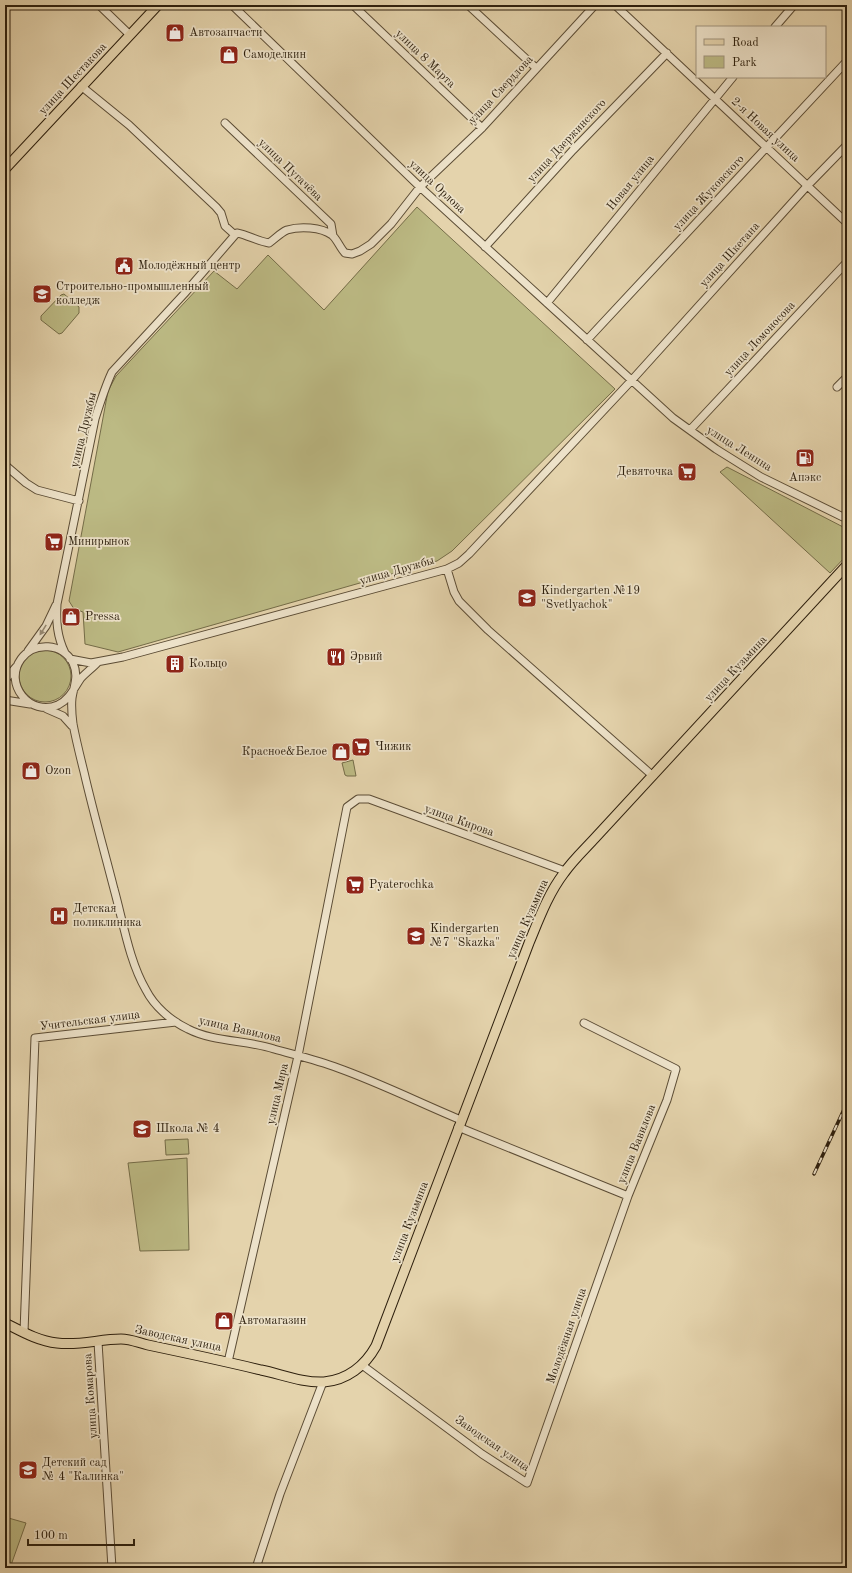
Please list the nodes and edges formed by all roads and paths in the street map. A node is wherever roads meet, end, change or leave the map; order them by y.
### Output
1 (98, 5) edge
2 (158, 5) edge
3 (232, 5) edge
4 (353, 5) edge
5 (468, 5) edge
6 (595, 5) edge
7 (615, 5) edge
8 (794, 5) edge
9 (776, 26) edge
10 (130, 35) junction
11 (667, 53) junction
12 (847, 61) edge
13 (536, 68) junction
14 (732, 78) edge
15 (81, 86) junction
16 (715, 98) junction
17 (225, 123) dead end
18 (482, 128) junction
19 (847, 145) edge
20 (767, 147) junction
21 (5, 169) edge
22 (808, 185) junction
23 (420, 187) junction
24 (847, 223) edge
25 (235, 235) junction
26 (334, 236) junction
27 (485, 247) junction
28 (847, 262) edge
29 (547, 303) junction
30 (587, 340) junction
31 (847, 377) edge
32 (632, 381) junction
33 (838, 387) dead end
34 (690, 430) junction
35 (5, 465) edge
36 (79, 500) junction
37 (847, 519) edge
38 (847, 565) edge
39 (447, 568) junction
40 (57, 604) junction
41 (25, 654) junction
42 (68, 656) junction
43 (97, 663) junction
44 (17, 666) junction
45 (5, 680) edge
46 (73, 690) junction
47 (5, 700) edge
48 (35, 705) junction
49 (43, 707) junction
50 (74, 727) junction
51 (653, 776) junction
52 (346, 807) joint
53 (565, 871) junction
54 (176, 1022) junction
55 (584, 1023) dead end
56 (298, 1056) junction
57 (460, 1123) junction
58 (628, 1196) junction
59 (5, 1323) edge
60 (24, 1332) junction
61 (98, 1342) junction
62 (228, 1362) junction
63 (362, 1365) junction
64 (323, 1382) junction
65 (527, 1483) joint
66 (112, 1568) edge
67 (256, 1568) edge

1 - 10 street
2 - 10 main road, улица Шестакова
3 - 23 street, улица Орлова
4 - 18 street, улица 8 Марта
5 - 13 street
6 - 13 street, улица Свердлова
7 - 11 street, 2-я Новая улица
8 - 9 street
10 - 15 main road, улица Шестакова
11 - 16 street, 2-я Новая улица
11 - 27 street, улица Дзержинского
12 - 20 street, улица Жуковского
13 - 18 street, улица Свердлова
14 - 16 street, Новая улица
15 - 21 main road, улица Шестакова
15 - 25 street
16 - 20 street, 2-я Новая улица
16 - 29 street, Новая улица
17 - 26 street, улица Пугачёва
18 - 23 street, улица Свердлова
19 - 22 street, улица Шкетана
20 - 22 street, 2-я Новая улица
20 - 30 street, улица Жуковского
22 - 24 street, 2-я Новая улица
22 - 32 street, улица Шкетана
23 - 26 street, улица Пугачёва
23 - 27 street, улица Орлова
25 - 26 street
25 - 36 street, улица Дружбы
27 - 29 street, улица Орлова
28 - 34 street, улица Ломоносова
29 - 30 street, улица Орлова
30 - 32 street, улица Орлова
31 - 33 street
32 - 34 street, улица Ленина
32 - 39 street, улица Дружбы
34 - 37 street, улица Ленина
35 - 36 street
36 - 40 street, улица Дружбы
38 - 51 main road, улица Кузьмина
39 - 43 street, улица Дружбы
39 - 51 street
40 -> 41 street
40 - 42 street
41 - 42 street
41 - 44 street
42 - 43 street
42 - 46 street
43 - 46 street
44 - 45 street
44 - 48 street
46 - 49 street
46 - 50 street, улица Вавилова
47 - 48 street
48 - 49 street
49 - 50 street
50 - 54 street, улица Вавилова
51 - 53 main road, улица Кузьмина
52 - 53 street, улица Кирова
52 - 56 street, улица Мира
53 - 57 main road, улица Кузьмина
54 - 56 street, улица Вавилова
54 - 60 street, Учительская улица
55 - 58 street, улица Вавилова
56 - 57 street, улица Вавилова
56 - 62 street, улица Мира
57 - 58 street, улица Вавилова
57 - 63 main road, улица Кузьмина
58 - 65 street, Молодёжная улица
59 - 60 main road, Заводская улица
60 - 61 main road, Заводская улица
61 - 62 main road, Заводская улица
61 - 66 street, улица Комарова
62 - 64 main road, Заводская улица
63 - 64 main road, Заводская улица
63 - 65 street, Заводская улица
64 - 67 street

